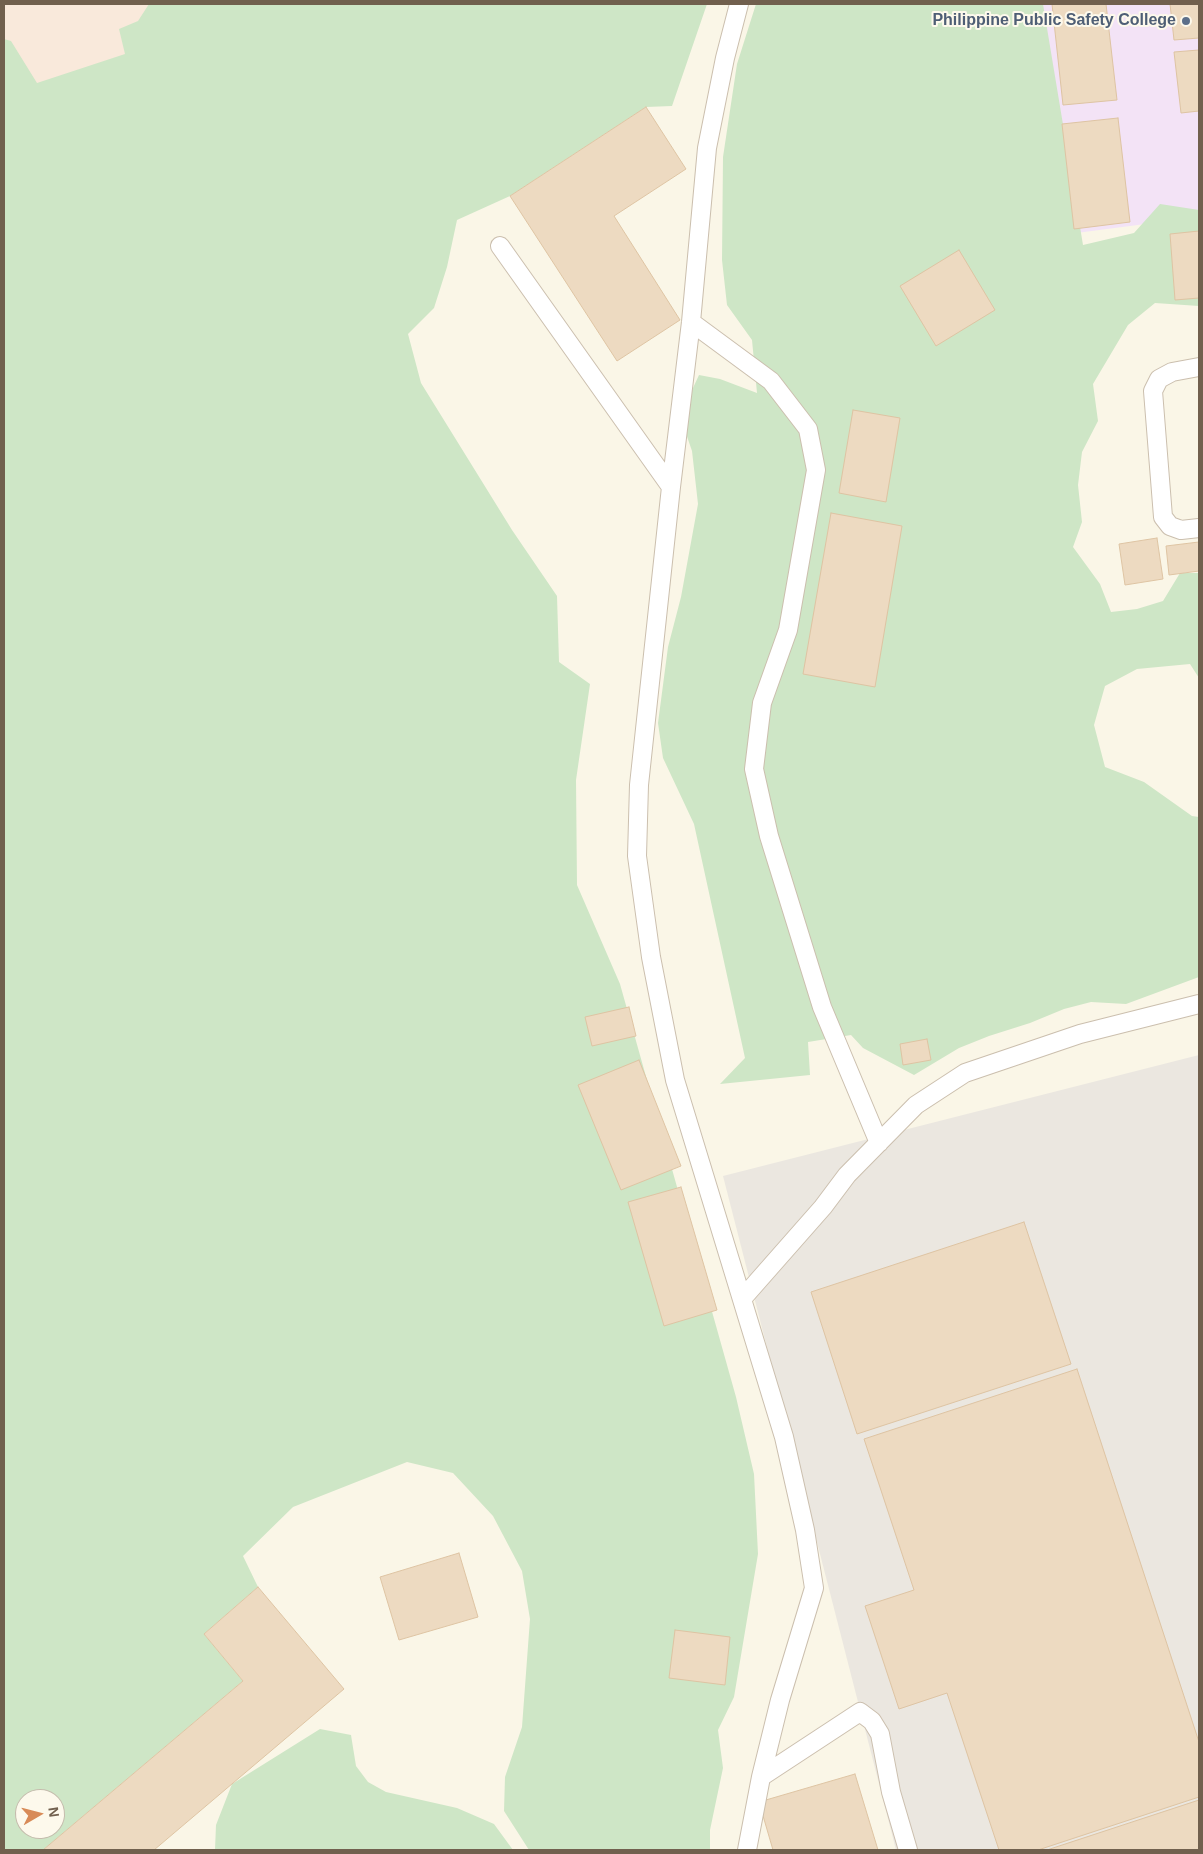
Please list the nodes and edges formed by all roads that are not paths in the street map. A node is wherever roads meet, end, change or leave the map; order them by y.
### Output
1 (739, 4) edge
2 (500, 246) dead end
3 (691, 322) junction
4 (1199, 367) edge
5 (671, 487) junction
6 (1199, 528) edge
7 (1199, 1004) edge
8 (879, 1143) junction
9 (742, 1299) junction
10 (761, 1777) junction
11 (747, 1850) edge
12 (908, 1850) edge

1 - 3 lane
2 - 5 lane
3 - 5 lane
3 - 8 lane
4 - 6 lane
5 - 9 lane
7 - 8 lane
8 - 9 lane
9 - 10 lane
10 - 11 lane
10 - 12 lane

